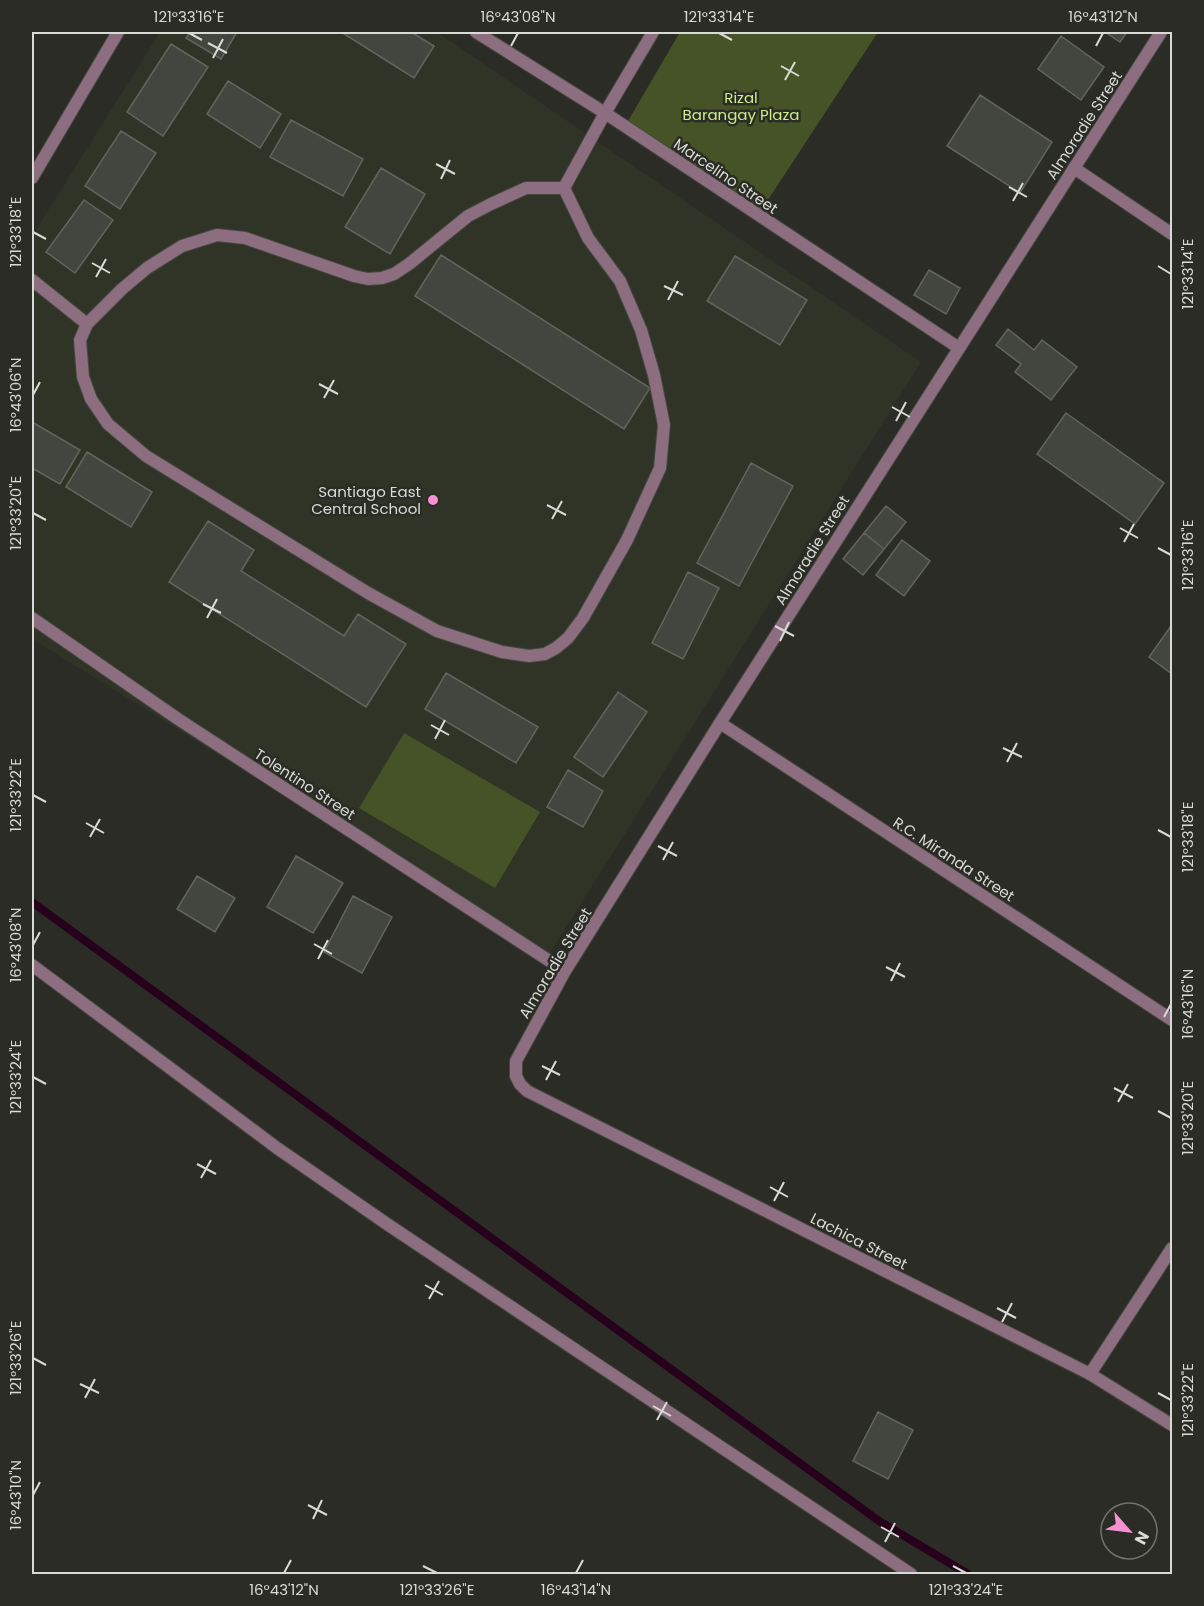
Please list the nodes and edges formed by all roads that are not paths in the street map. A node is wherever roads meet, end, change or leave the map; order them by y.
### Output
1 (118, 32) edge
2 (476, 32) edge
3 (652, 32) edge
4 (1161, 32) edge
5 (605, 113) junction
6 (1074, 168) junction
7 (32, 178) edge
8 (564, 188) junction
9 (1173, 234) edge
10 (32, 280) edge
11 (87, 324) junction
12 (959, 348) junction
13 (32, 618) edge
14 (720, 723) junction
15 (32, 965) edge
16 (565, 971) junction
17 (1173, 1020) edge
18 (527, 1091) joint
19 (1173, 1248) edge
20 (1090, 1374) junction
21 (1173, 1425) edge
22 (911, 1575) edge

1 - 7 street
2 - 5 street, Marcelino Street
3 - 5 street
4 - 6 street, Almoradie Street
5 - 8 street
5 - 12 street, Marcelino Street
6 - 9 street
6 - 12 street, Almoradie Street
8 - 11 street
8 - 11 street
10 - 11 street
12 - 14 street, Almoradie Street
13 - 16 street, Tolentino Street
14 - 16 street, Almoradie Street
14 - 17 street, R.C. Miranda Street
15 - 22 street
16 - 18 street, Almoradie Street
18 - 20 street, Lachica Street
19 - 20 street
20 - 21 street, Lachica Street

